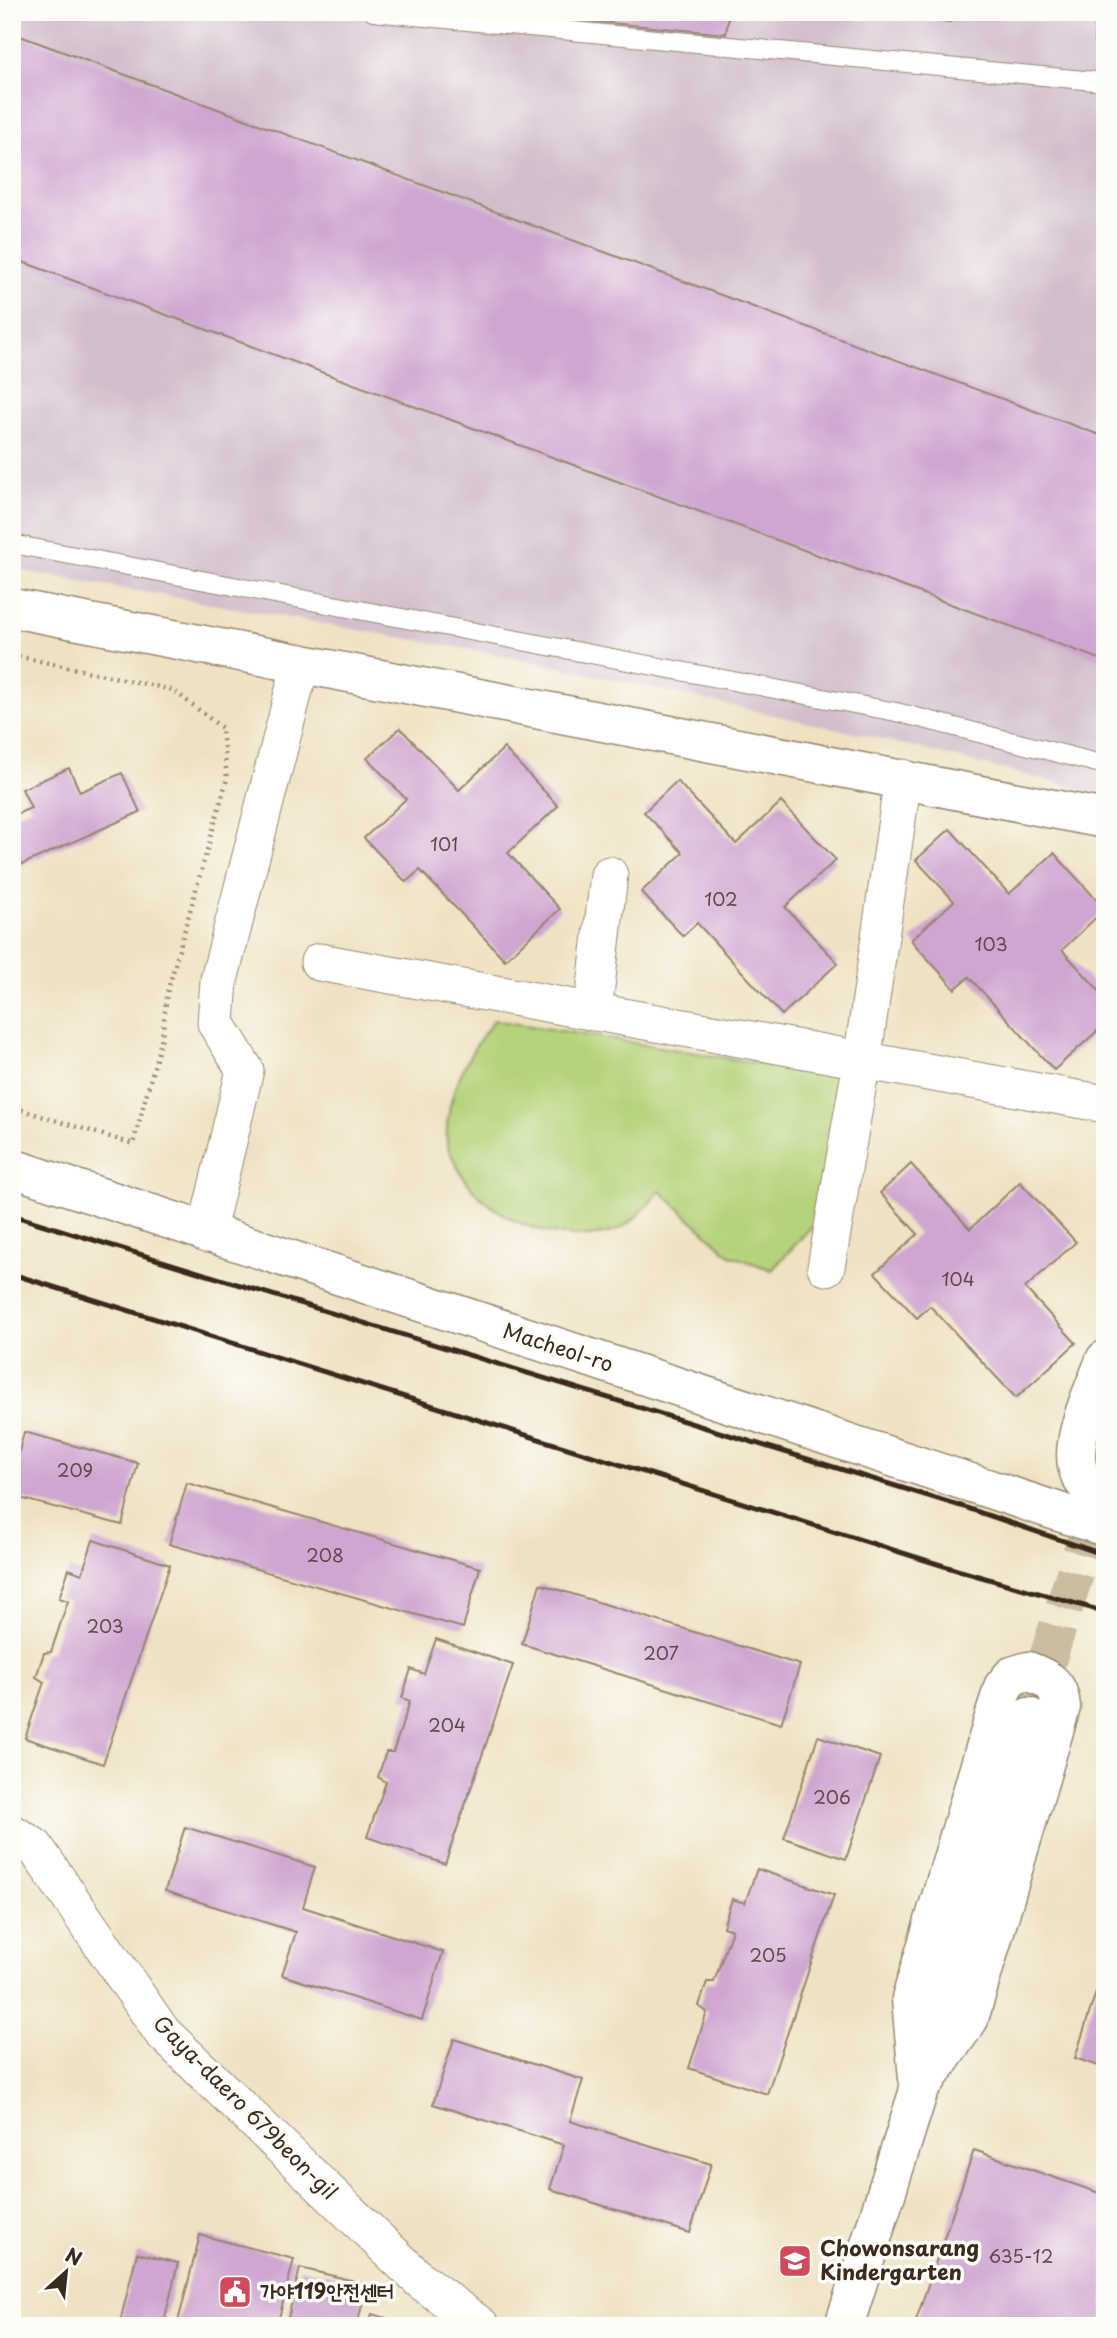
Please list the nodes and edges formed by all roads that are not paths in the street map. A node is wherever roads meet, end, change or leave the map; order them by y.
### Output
1 (373, 12) edge
2 (1105, 82) edge
3 (12, 544) edge
4 (12, 608) edge
5 (301, 663) junction
6 (1105, 765) edge
7 (903, 778) junction
8 (1105, 819) edge
9 (609, 875) dead end
10 (319, 962) dead end
11 (593, 1012) junction
12 (862, 1061) junction
13 (1105, 1104) edge
14 (12, 1168) edge
15 (206, 1234) junction
16 (826, 1267) dead end
17 (1105, 1360) edge
18 (1102, 1510) edge
19 (1030, 1717) tunnel mouth
20 (12, 1833) edge
21 (919, 2090) junction
22 (481, 2326) edge
23 (844, 2326) edge

1 - 2 lane
3 - 6 lane
4 - 5 street
5 - 7 street
5 - 15 street
7 - 8 street
7 - 12 street
9 - 11 street
10 - 11 street
11 - 12 street
12 - 13 street
12 - 16 street
14 - 15 street, Macheol-ro
15 - 18 street, Macheol-ro
17 - 18 street
19 - 21 street
20 - 22 street, Gaya-daero 679beon-gil
21 - 21 street
21 - 23 street

